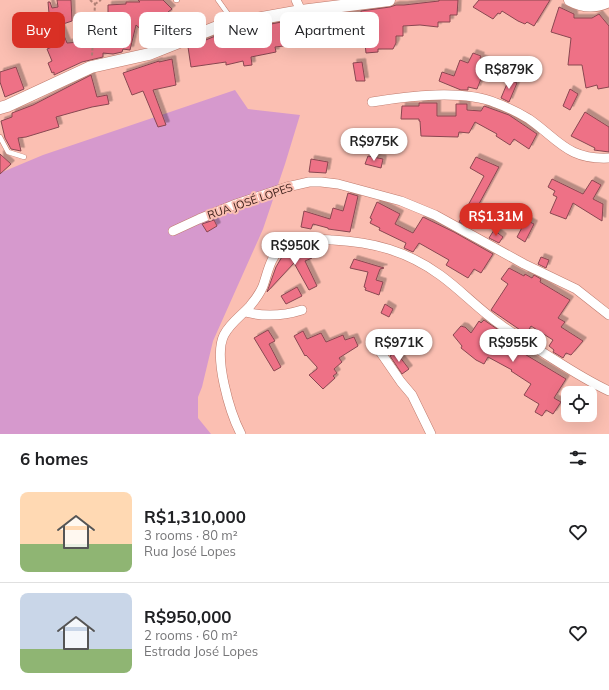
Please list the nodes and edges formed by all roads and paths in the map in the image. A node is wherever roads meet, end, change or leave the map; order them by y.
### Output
1 (90, 0) edge
2 (101, 0) edge
3 (218, 0) edge
4 (389, 0) edge
5 (570, 0) edge
6 (609, 1) edge
7 (95, 4) junction
8 (299, 6) edge
9 (226, 12) edge
10 (272, 13) edge
11 (214, 29) edge
12 (91, 67) junction
13 (372, 102) dead end
14 (0, 108) edge
15 (0, 137) edge
16 (24, 157) dead end
17 (609, 158) edge
18 (173, 231) dead end
19 (302, 310) dead end
20 (245, 312) junction
21 (609, 315) edge
22 (372, 340) dead end
23 (609, 391) edge
24 (241, 434) edge
25 (431, 434) edge

1 - 7 path
2 - 7 path
3 - 9 lane
4 - 8 street
5 - 6 street
7 - 12 path
8 - 10 street
11 - 12 street
12 - 14 street
13 - 17 street
15 - 16 lane
18 - 21 street, RUA JOSÉ LOPES
19 - 20 street
20 - 23 street
20 - 24 street
22 - 25 street

